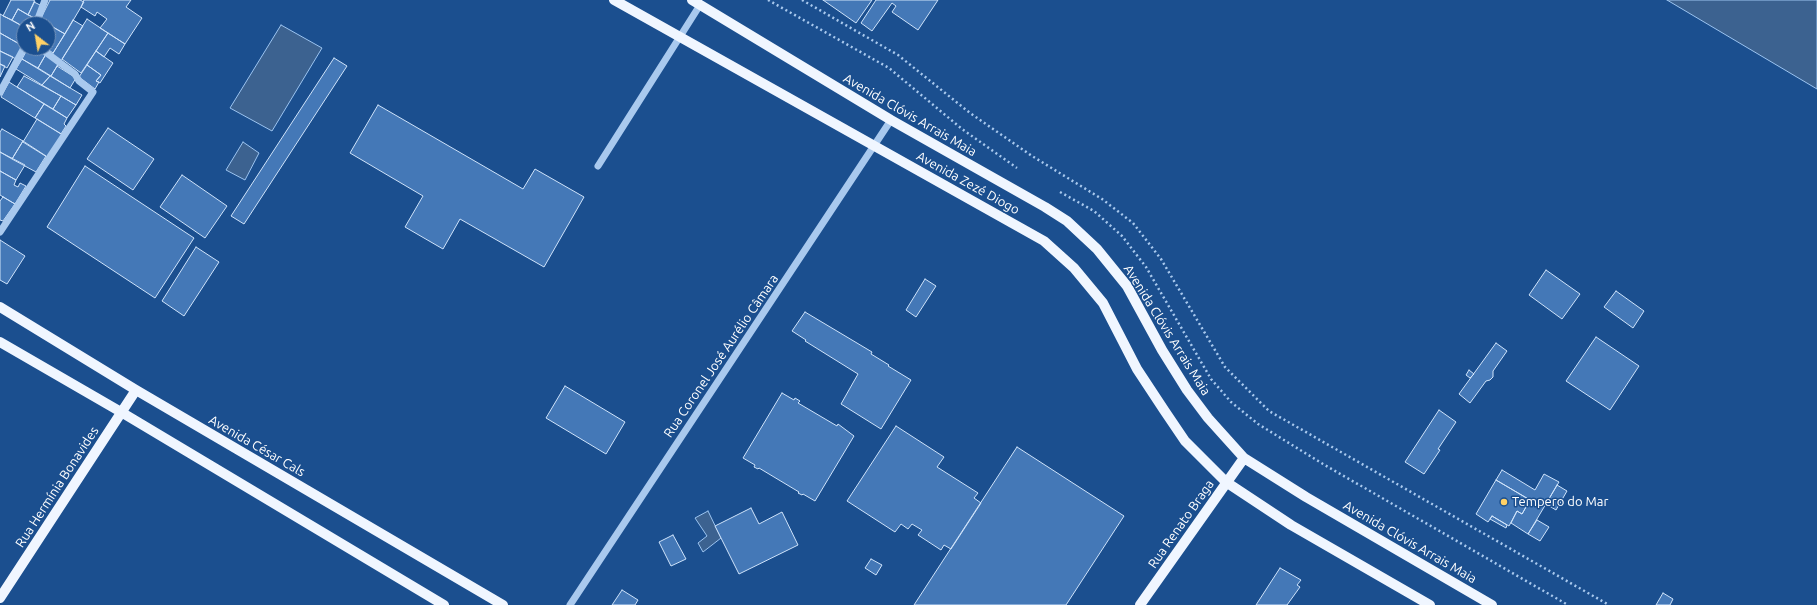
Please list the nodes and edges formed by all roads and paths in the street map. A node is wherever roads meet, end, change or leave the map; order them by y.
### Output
1 (614, 0) edge
2 (768, 0) edge
3 (802, 0) edge
4 (42, 1) edge
5 (696, 2) edge
6 (38, 16) edge
7 (680, 37) junction
8 (20, 56) edge
9 (51, 56) edge
10 (0, 92) edge
11 (891, 120) junction
12 (874, 147) junction
13 (598, 166) dead end
14 (1023, 171) dead end
15 (1056, 189) dead end
16 (0, 232) edge
17 (0, 307) edge
18 (0, 342) edge
19 (136, 390) junction
20 (120, 412) junction
21 (1244, 458) junction
22 (1226, 482) junction
23 (0, 598) edge
24 (444, 605) edge
25 (503, 605) edge
26 (570, 605) edge
27 (1140, 605) edge
28 (1430, 605) edge
29 (1492, 605) edge
30 (1568, 605) edge
31 (1609, 605) edge

1 - 7 main road, Avenida Zezé Diogo
2 - 14 path
3 - 31 path
4 - 6 street
5 - 7 street
5 - 11 main road, Avenida Clóvis Arrais Maia
7 - 12 main road, Avenida Zezé Diogo
7 - 13 street
8 - 10 street
9 - 16 street
11 - 12 street, Rua Coronel José Aurélio Câmara
11 - 21 main road, Avenida Clóvis Arrais Maia
12 - 22 main road, Avenida Zezé Diogo
12 - 26 street, Rua Coronel José Aurélio Câmara
15 - 30 path
17 - 19 main road, Avenida César Cals
18 - 20 main road
19 - 20 main road, Rua Hermínia Bonavides
19 - 25 main road, Avenida César Cals
20 - 23 main road, Rua Hermínia Bonavides
20 - 24 main road
21 - 22 main road, Rua Renato Braga
21 - 29 main road, Avenida Clóvis Arrais Maia
22 - 27 main road, Rua Renato Braga
22 - 28 main road

